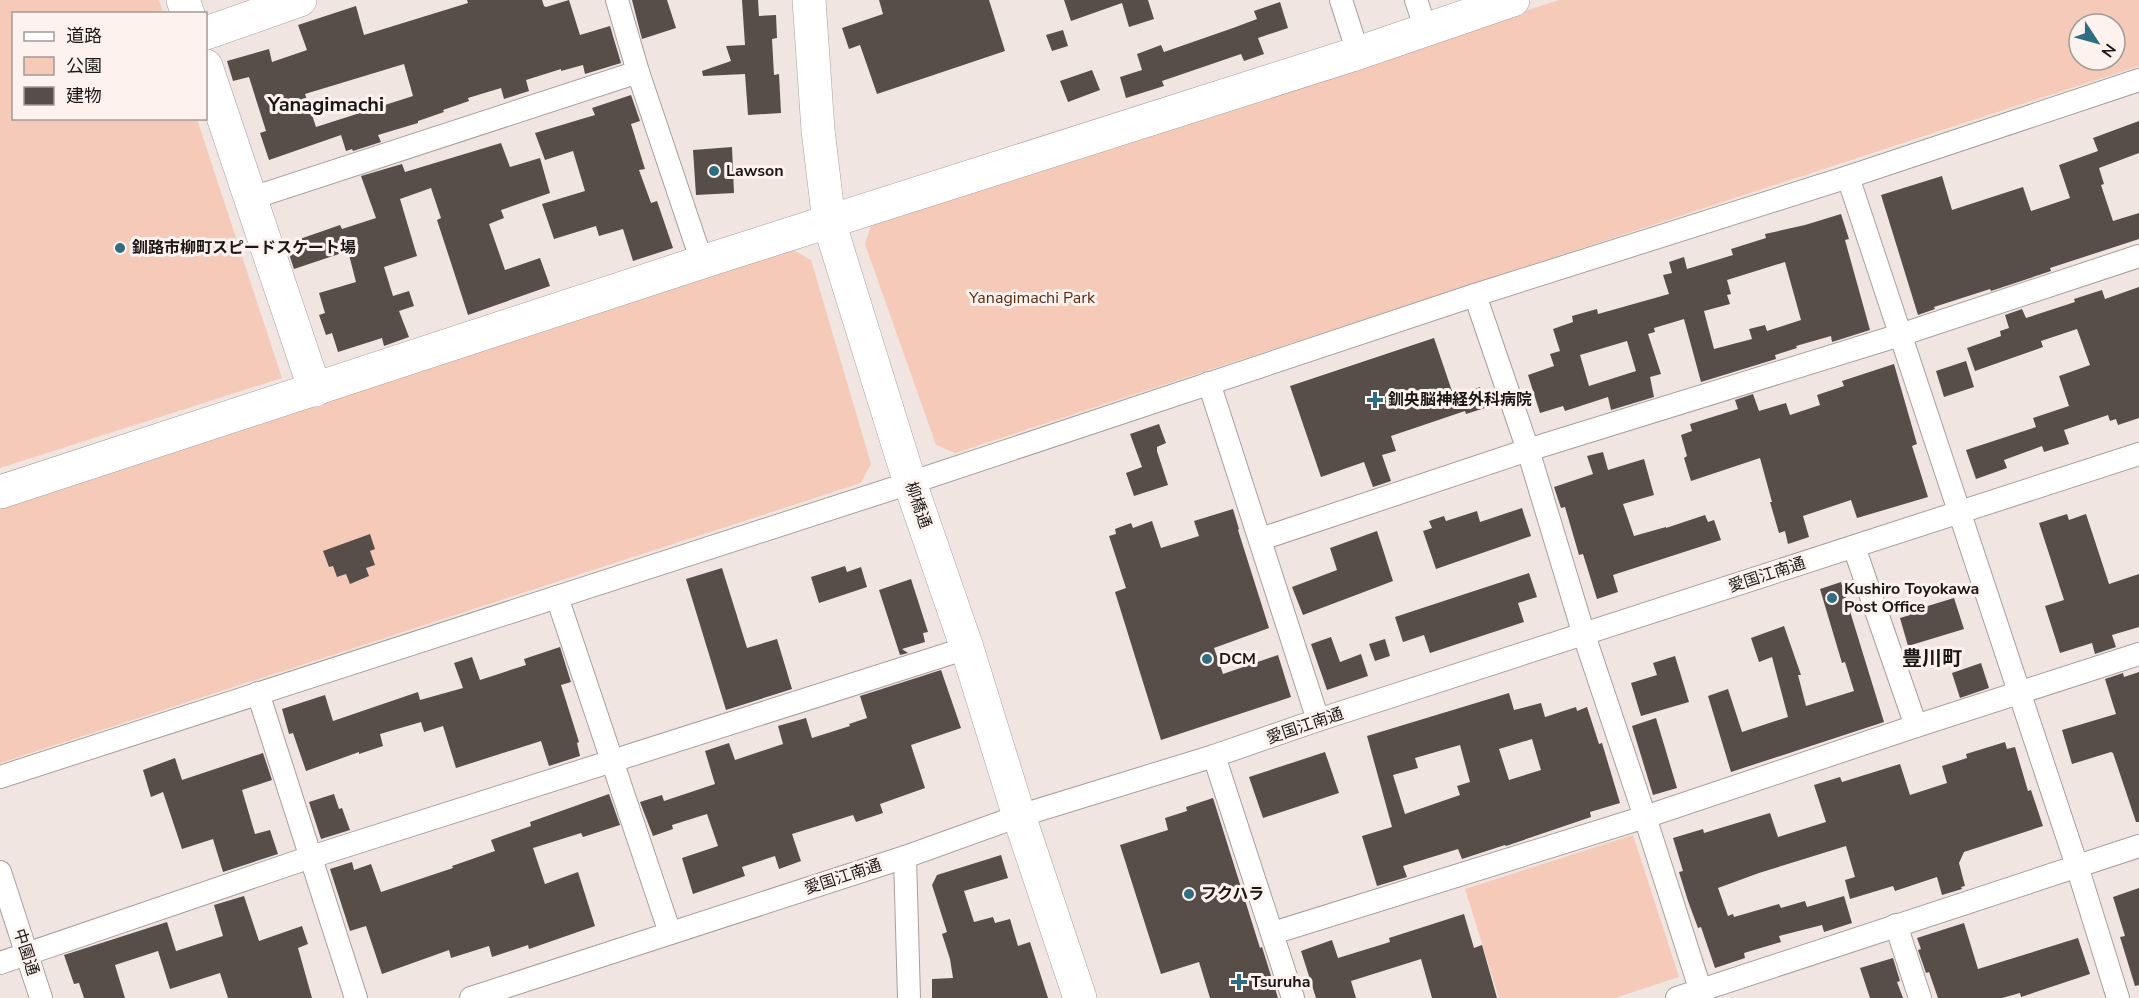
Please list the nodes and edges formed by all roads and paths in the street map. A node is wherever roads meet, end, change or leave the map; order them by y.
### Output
1 (300, 0) edge
2 (617, 0) edge
3 (809, 0) edge
4 (1341, 0) edge
5 (1513, 0) edge
6 (1421, 15) edge
7 (207, 33) edge
8 (1358, 53) junction
9 (207, 69) edge
10 (638, 72) junction
11 (2138, 85) edge
12 (1848, 177) junction
13 (249, 199) junction
14 (829, 222) junction
15 (2139, 256) edge
16 (702, 262) junction
17 (1475, 295) junction
18 (1900, 336) junction
19 (1209, 383) junction
20 (315, 390) junction
21 (1528, 450) junction
22 (2139, 454) edge
23 (910, 483) junction
24 (0, 492) edge
25 (1959, 513) junction
26 (1261, 539) junction
27 (1854, 547) junction
28 (557, 597) junction
29 (1584, 635) junction
30 (967, 648) junction
31 (2139, 654) edge
32 (258, 693) junction
33 (2019, 693) junction
34 (1318, 720) junction
35 (1916, 726) junction
36 (1214, 756) junction
37 (612, 760) junction
38 (0, 777) edge
39 (1019, 816) junction
40 (1645, 816) junction
41 (2139, 846) edge
42 (311, 857) junction
43 (905, 857) junction
44 (2077, 866) junction
45 (0, 872) edge
46 (1896, 925) junction
47 (669, 933) junction
48 (1273, 933) junction
49 (26, 954) junction
50 (0, 963) edge
51 (1702, 994) edge
52 (40, 998) edge
53 (356, 998) edge
54 (471, 998) edge
55 (909, 998) edge
56 (1080, 998) edge
57 (1293, 998) edge
58 (1677, 998) edge
59 (1920, 998) edge
60 (2118, 998) edge

1 - 7 street
2 - 10 street
3 - 14 street, 柳橋通
4 - 8 street
5 - 6 street
6 - 8 street
8 - 14 street
9 - 13 street
10 - 13 street
10 - 16 street
11 - 12 street
12 - 17 street
12 - 18 street
13 - 20 street
14 - 16 street
14 - 23 street, 柳橋通
15 - 18 street
16 - 20 street
17 - 19 street
17 - 21 street
18 - 21 street
18 - 25 street
19 - 23 street
19 - 26 street
20 - 24 street
21 - 26 street
21 - 29 street
22 - 25 street, 愛国江南通
23 - 28 street
23 - 30 street, 柳橋通
25 - 27 street, 愛国江南通
25 - 33 street
26 - 34 street
27 - 29 street, 愛国江南通
27 - 35 street
28 - 32 street
28 - 37 street
29 - 34 street, 愛国江南通
29 - 40 street
30 - 37 street
30 - 39 street, 柳橋通
31 - 33 street
32 - 38 street
32 - 42 street
33 - 35 street
33 - 44 street
34 - 36 street, 愛国江南通
35 - 40 street
36 - 39 street, 愛国江南通
36 - 48 street
37 - 42 street
37 - 47 street
39 - 43 street, 愛国江南通
39 - 56 street, 柳橋通
40 - 48 street
40 - 51 street
41 - 44 street
42 - 49 street
42 - 53 street
43 - 47 street, 愛国江南通
43 - 55 street
44 - 46 street
44 - 60 street
45 - 49 street, 中園通
46 - 51 street
46 - 59 street
47 - 54 street, 愛国江南通
48 - 57 street
49 - 50 street
49 - 52 street, 中園通
51 - 58 street

